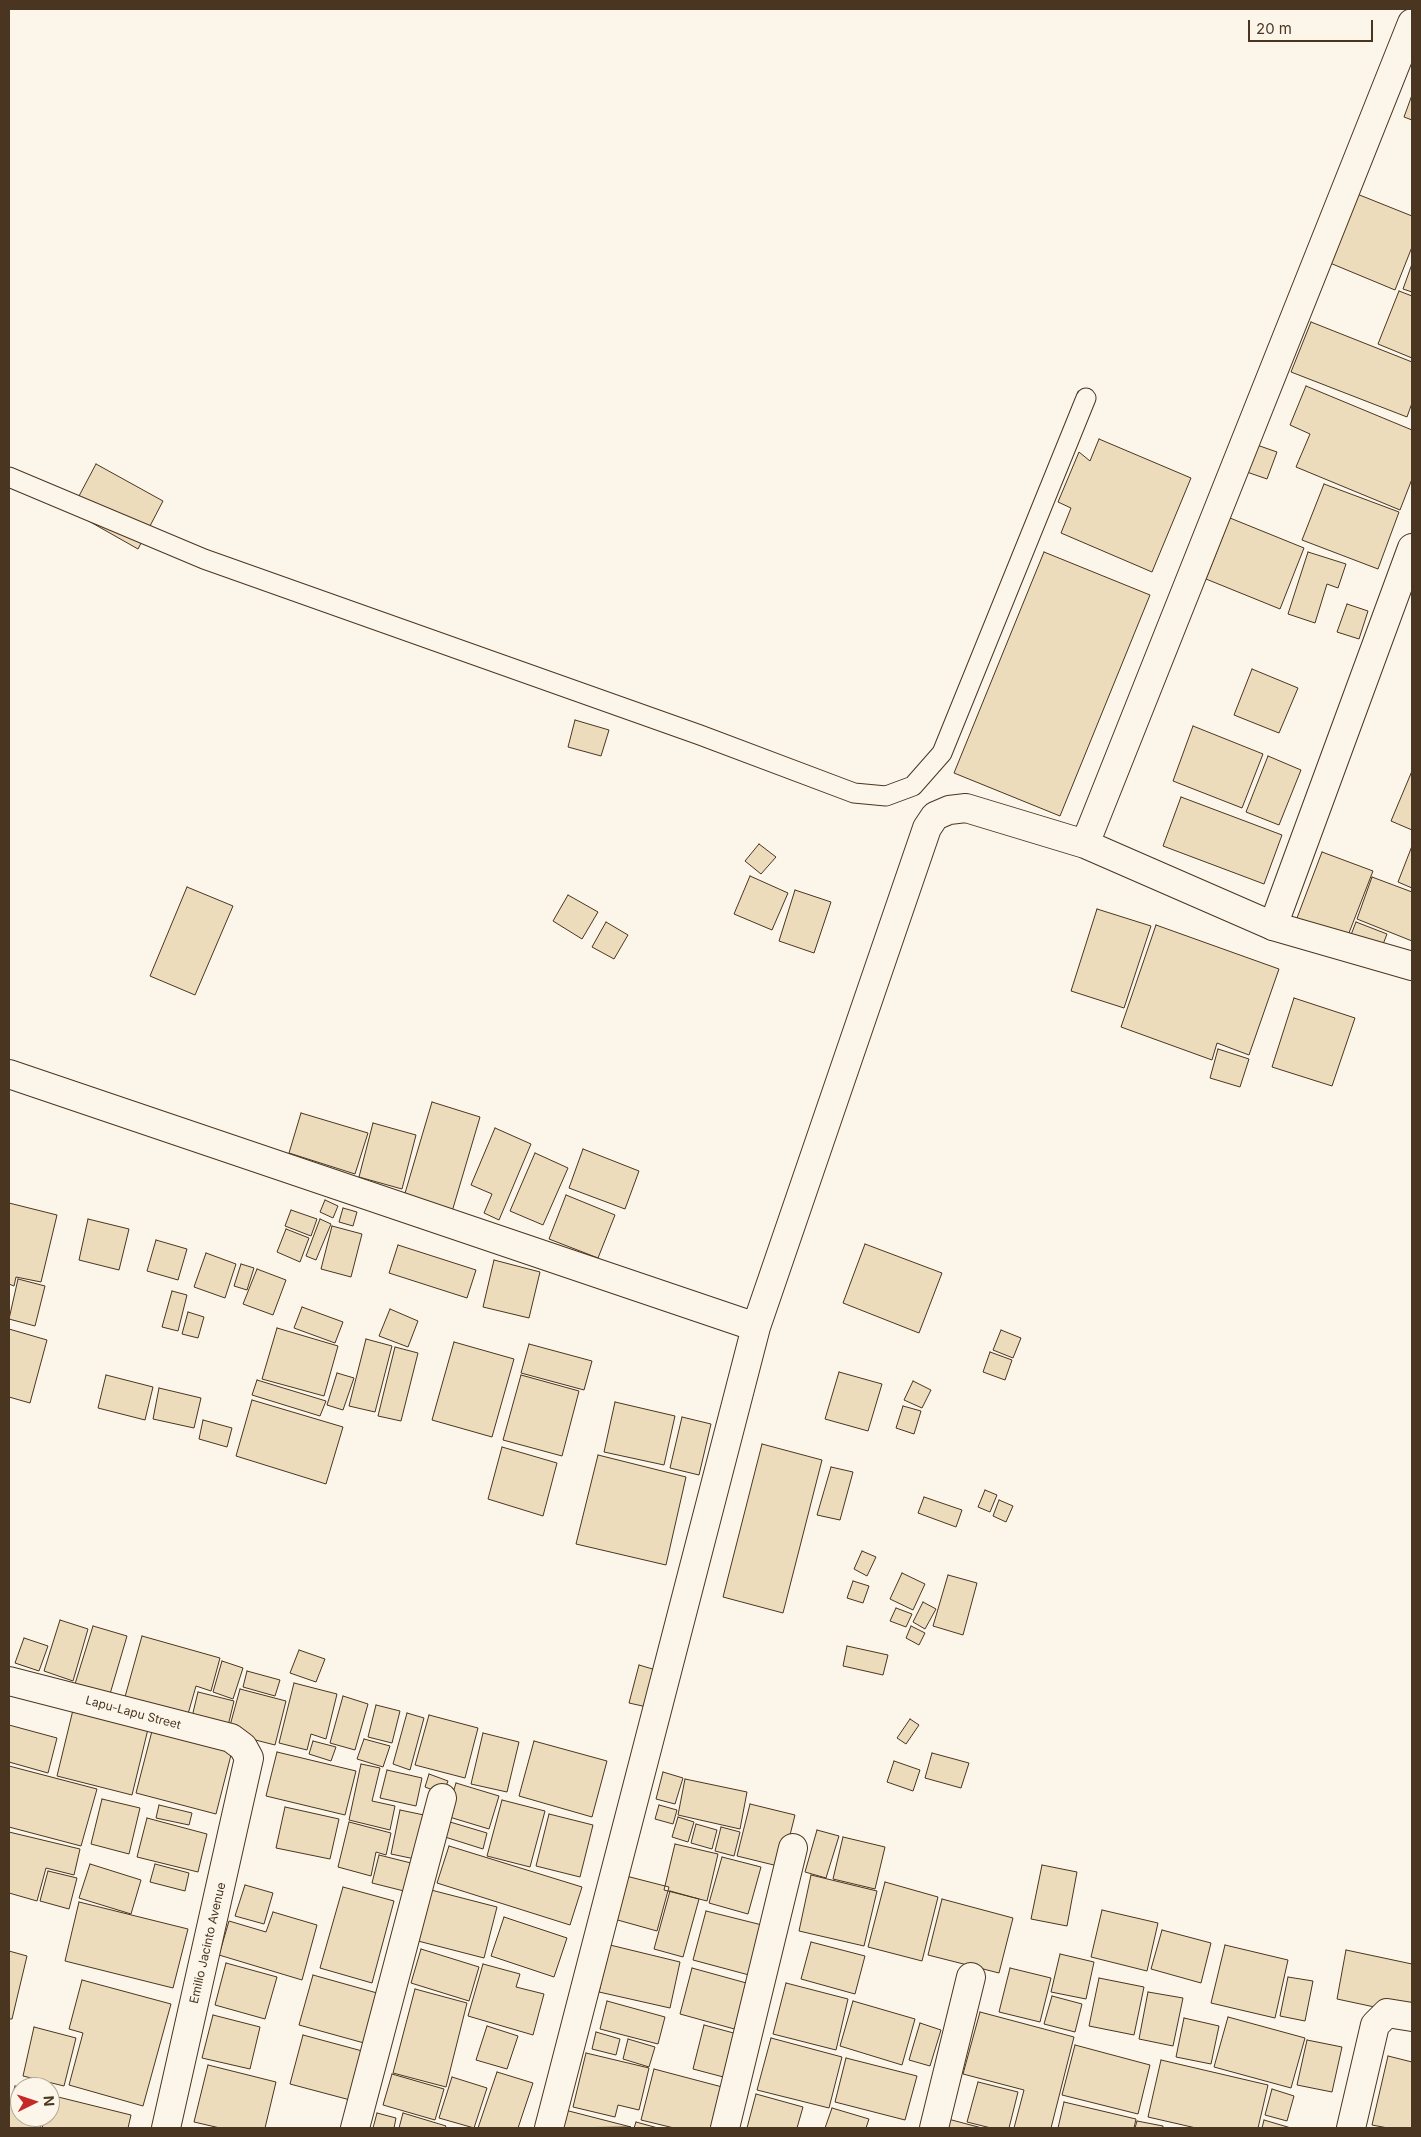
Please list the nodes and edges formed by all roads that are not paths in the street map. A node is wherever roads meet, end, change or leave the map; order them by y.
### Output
1 (1412, 23) edge
2 (1086, 398) dead end
3 (9, 478) edge
4 (1412, 548) edge
5 (1084, 844) junction
6 (1273, 926) junction
7 (1412, 966) edge
8 (9, 1074) edge
9 (756, 1326) junction
10 (9, 1681) edge
11 (249, 1758) joint
12 (442, 1798) dead end
13 (793, 1848) dead end
14 (971, 1977) dead end
15 (1412, 2017) edge
16 (166, 2128) edge
17 (355, 2128) edge
18 (549, 2128) edge
19 (725, 2128) edge
20 (934, 2128) edge
21 (1351, 2128) edge

1 - 5 street
2 - 3 lane
4 - 6 street
5 - 6 street
5 - 9 street
6 - 7 street
8 - 9 street
9 - 18 street
10 - 11 street, Lapu-Lapu Street
11 - 16 street, Emilio Jacinto Avenue
12 - 17 street
13 - 19 street
14 - 20 street
15 - 21 street

